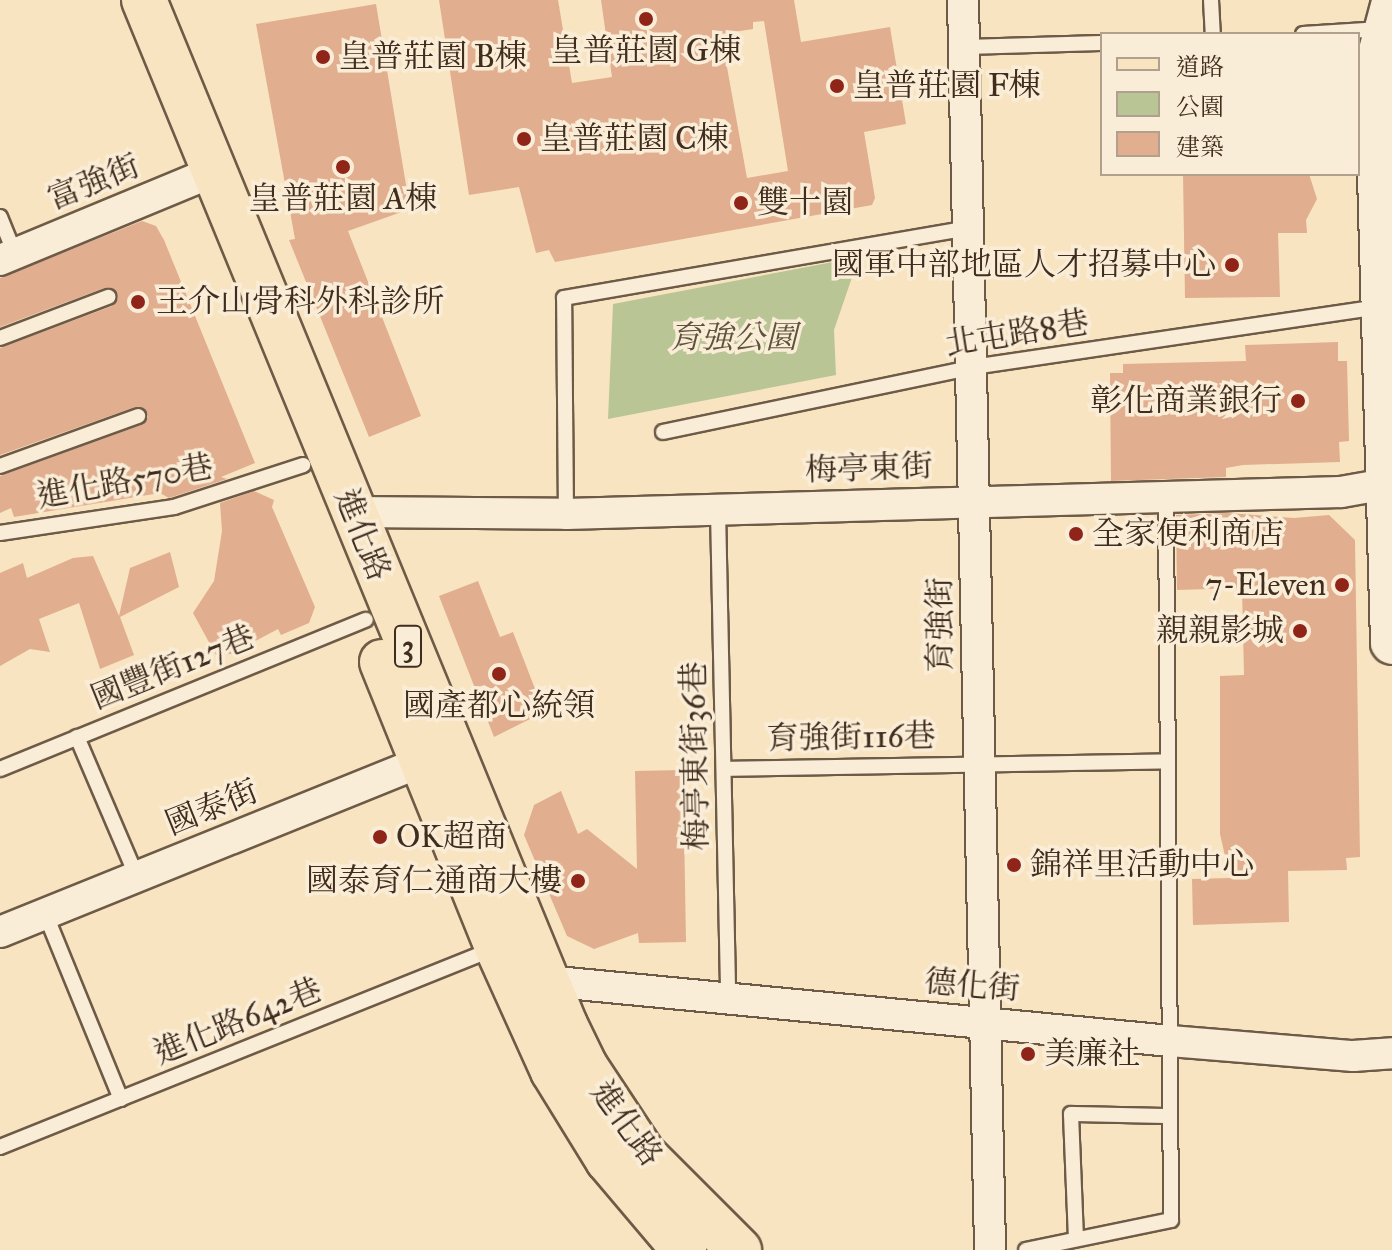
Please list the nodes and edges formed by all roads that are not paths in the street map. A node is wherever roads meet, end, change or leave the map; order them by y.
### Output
1 (113, 0) edge
2 (144, 0) edge
3 (963, 0) edge
4 (1211, 0) edge
5 (1387, 18) edge
6 (1213, 32) edge
7 (1314, 32) edge
8 (1100, 43) edge
9 (965, 47) junction
10 (202, 177) junction
11 (0, 217) edge
12 (972, 227) junction
13 (8, 257) edge
14 (108, 297) dead end
15 (1382, 307) junction
16 (0, 338) edge
17 (973, 367) junction
18 (138, 416) dead end
19 (663, 432) dead end
20 (303, 465) junction
21 (0, 466) edge
22 (1389, 484) edge
23 (1166, 495) junction
24 (977, 502) junction
25 (718, 510) junction
26 (353, 512) junction
27 (566, 514) junction
28 (0, 533) edge
29 (366, 620) junction
30 (1392, 643) edge
31 (77, 737) junction
32 (435, 755) junction
33 (1168, 761) junction
34 (978, 764) junction
35 (0, 769) edge
36 (725, 769) junction
37 (137, 877) junction
38 (45, 913) junction
39 (0, 932) edge
40 (497, 947) junction
41 (546, 981) junction
42 (728, 1001) junction
43 (984, 1023) junction
44 (1170, 1041) junction
45 (1392, 1053) edge
46 (121, 1099) junction
47 (1169, 1116) junction
48 (0, 1147) edge
49 (1076, 1239) junction
50 (1037, 1249) edge
51 (684, 1250) edge
52 (739, 1250) edge
53 (990, 1250) edge

1 - 10 main road, 進化路 / 3
2 - 10 main road, 進化路 / 3
3 - 9 street, 育強街
4 - 6 lane
5 - 7 lane
5 - 15 main road
8 - 9 lane
9 - 12 street, 育強街
10 - 13 street, 富強街
10 - 20 main road, 進化路 / 3
10 - 26 main road, 進化路 / 3
11 - 13 lane
12 - 17 street, 育強街
12 - 27 lane
14 - 16 lane
15 - 17 lane, 北屯路8巷
15 - 22 main road
17 - 19 lane, 北屯路8巷
17 - 24 street, 育強街
18 - 21 lane
20 - 28 lane, 進化路570巷
20 - 29 main road, 進化路 / 3
22 - 23 street, 梅亭東街
22 - 30 main road
23 - 24 street, 梅亭東街
23 - 33 lane
24 - 25 street, 梅亭東街
24 - 34 street, 育強街
25 - 27 street, 梅亭東街
25 - 36 lane, 梅亭東街36巷
26 - 27 street, 梅亭東街
26 - 32 main road, 進化路 / 3
29 - 31 lane, 國豐街127巷
29 - 32 main road, 進化路 / 3
31 - 35 lane, 國豐街127巷
31 - 37 lane
32 - 37 street, 國泰街
32 - 40 main road, 進化路 / 3
32 - 41 main road, 進化路 / 3
33 - 34 lane, 育強街116巷
33 - 44 lane
34 - 36 lane, 育強街116巷
34 - 43 street, 育強街
36 - 42 lane, 梅亭東街36巷
37 - 38 street, 國泰街
38 - 39 street, 國泰街
38 - 46 lane
40 - 46 lane, 進化路642巷
40 - 51 main road, 進化路 / 3
41 - 42 street, 德化街
41 - 52 main road, 進化路 / 3
42 - 43 street, 德化街
43 - 44 street, 德化街
43 - 53 street, 育強街
44 - 45 street, 德化街
44 - 47 lane
46 - 48 lane, 進化路642巷
47 - 49 lane
47 - 49 lane
49 - 50 lane

